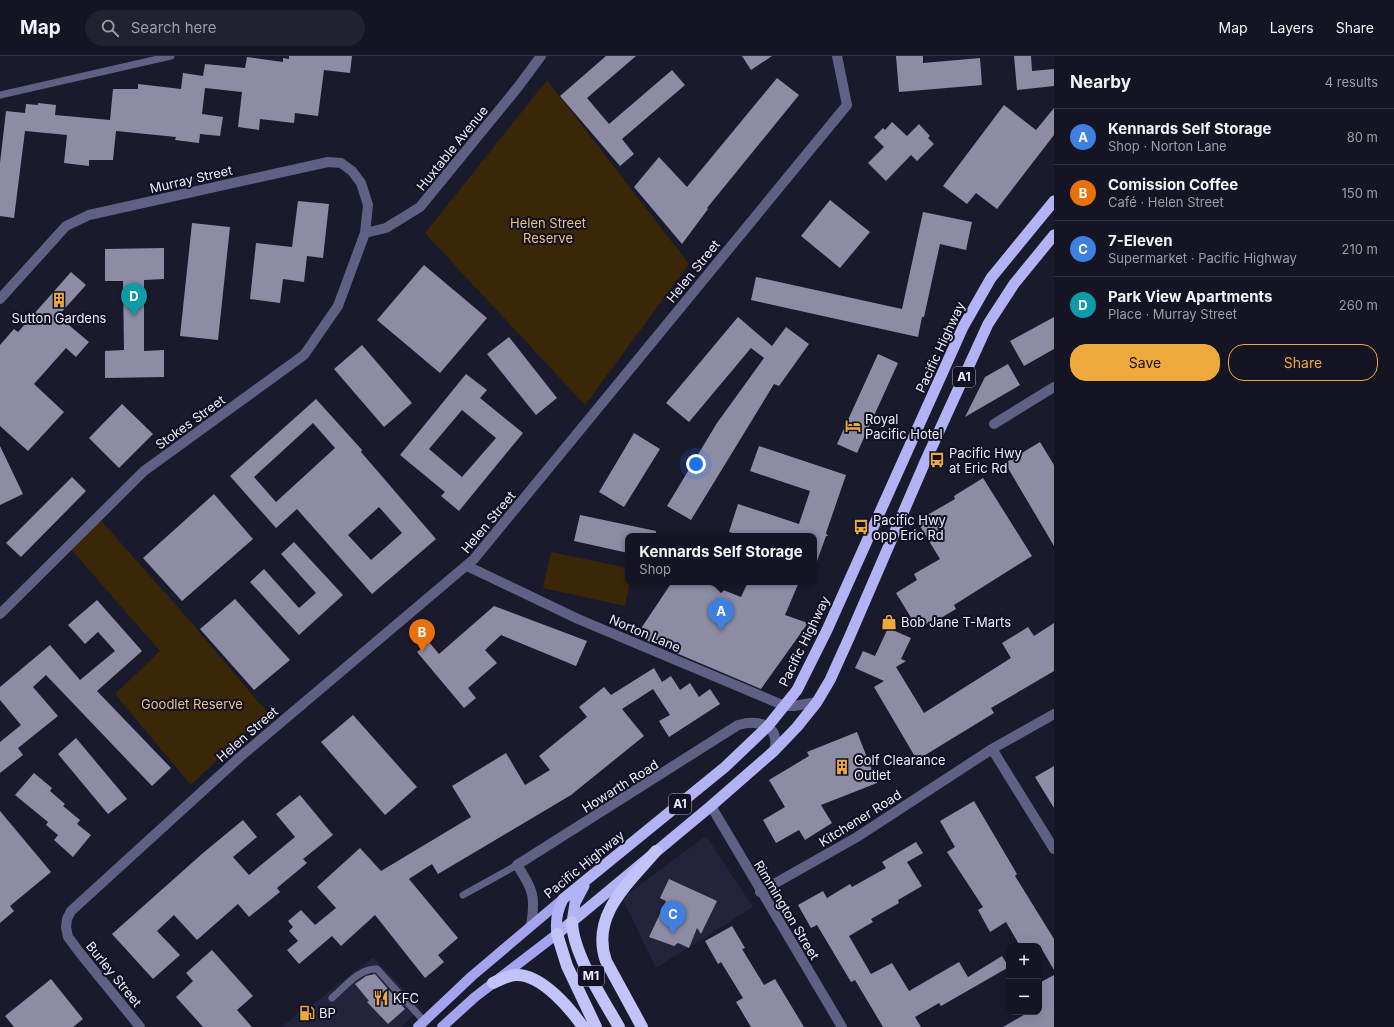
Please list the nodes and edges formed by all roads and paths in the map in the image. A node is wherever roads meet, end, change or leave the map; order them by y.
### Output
1 (171, 56) edge
2 (541, 56) edge
3 (837, 56) edge
4 (0, 95) edge
5 (1054, 202) edge
6 (365, 233) junction
7 (1054, 235) edge
8 (0, 299) edge
9 (1054, 387) edge
10 (994, 424) dead end
11 (467, 566) junction
12 (0, 614) edge
13 (817, 702) junction
14 (785, 706) junction
15 (1054, 714) edge
16 (768, 726) junction
17 (992, 749) junction
18 (774, 751) junction
19 (711, 806) junction
20 (1054, 848) edge
21 (656, 851) junction
22 (517, 865) junction
23 (589, 878) junction
24 (760, 892) junction
25 (463, 895) dead end
26 (563, 899) junction
27 (572, 922) junction
28 (531, 925) junction
29 (557, 934) junction
30 (68, 936) joint
31 (493, 983) junction
32 (332, 998) dead end
33 (421, 1024) edge
34 (140, 1027) edge
35 (442, 1027) edge
36 (583, 1027) edge
37 (596, 1027) edge
38 (619, 1027) edge
39 (642, 1027) edge
40 (842, 1027) edge

1 - 4 lane
2 - 6 street, Huxtable Avenue
3 - 11 street, Helen Street
5 - 14 highway, Pacific Highway / A1
6 - 8 street, Murray Street
6 - 12 street, Stokes Street
7 - 13 highway, A1
9 - 10 street
11 - 14 street, Norton Lane
11 - 30 street, Helen Street
13 - 14 street, Norton Lane
13 - 18 highway, A1
14 - 16 highway, Pacific Highway / A1
15 - 17 street, Kitchener Road
16 - 18 street
16 - 22 street, Howarth Road
16 - 23 highway, Pacific Highway / A1
17 - 20 street
17 - 24 street, Kitchener Road
18 - 19 highway, A1
19 - 21 highway, A1
19 - 24 street, Rimmington Street
21 - 27 highway
21 - 39 highway, M1
22 - 25 lane, Howarth Road
22 - 28 street
23 - 26 highway, Pacific Highway
23 - 27 highway, A1
24 - 40 street, Rimmington Street
26 - 28 main road, Pacific Highway
26 - 29 highway
27 - 29 highway
27 - 38 highway, M1
28 - 33 main road, Pacific Highway
29 - 31 main road
29 - 37 highway
30 - 34 street, Burley Street
31 - 35 main road
31 - 36 highway
32 - 33 lane

